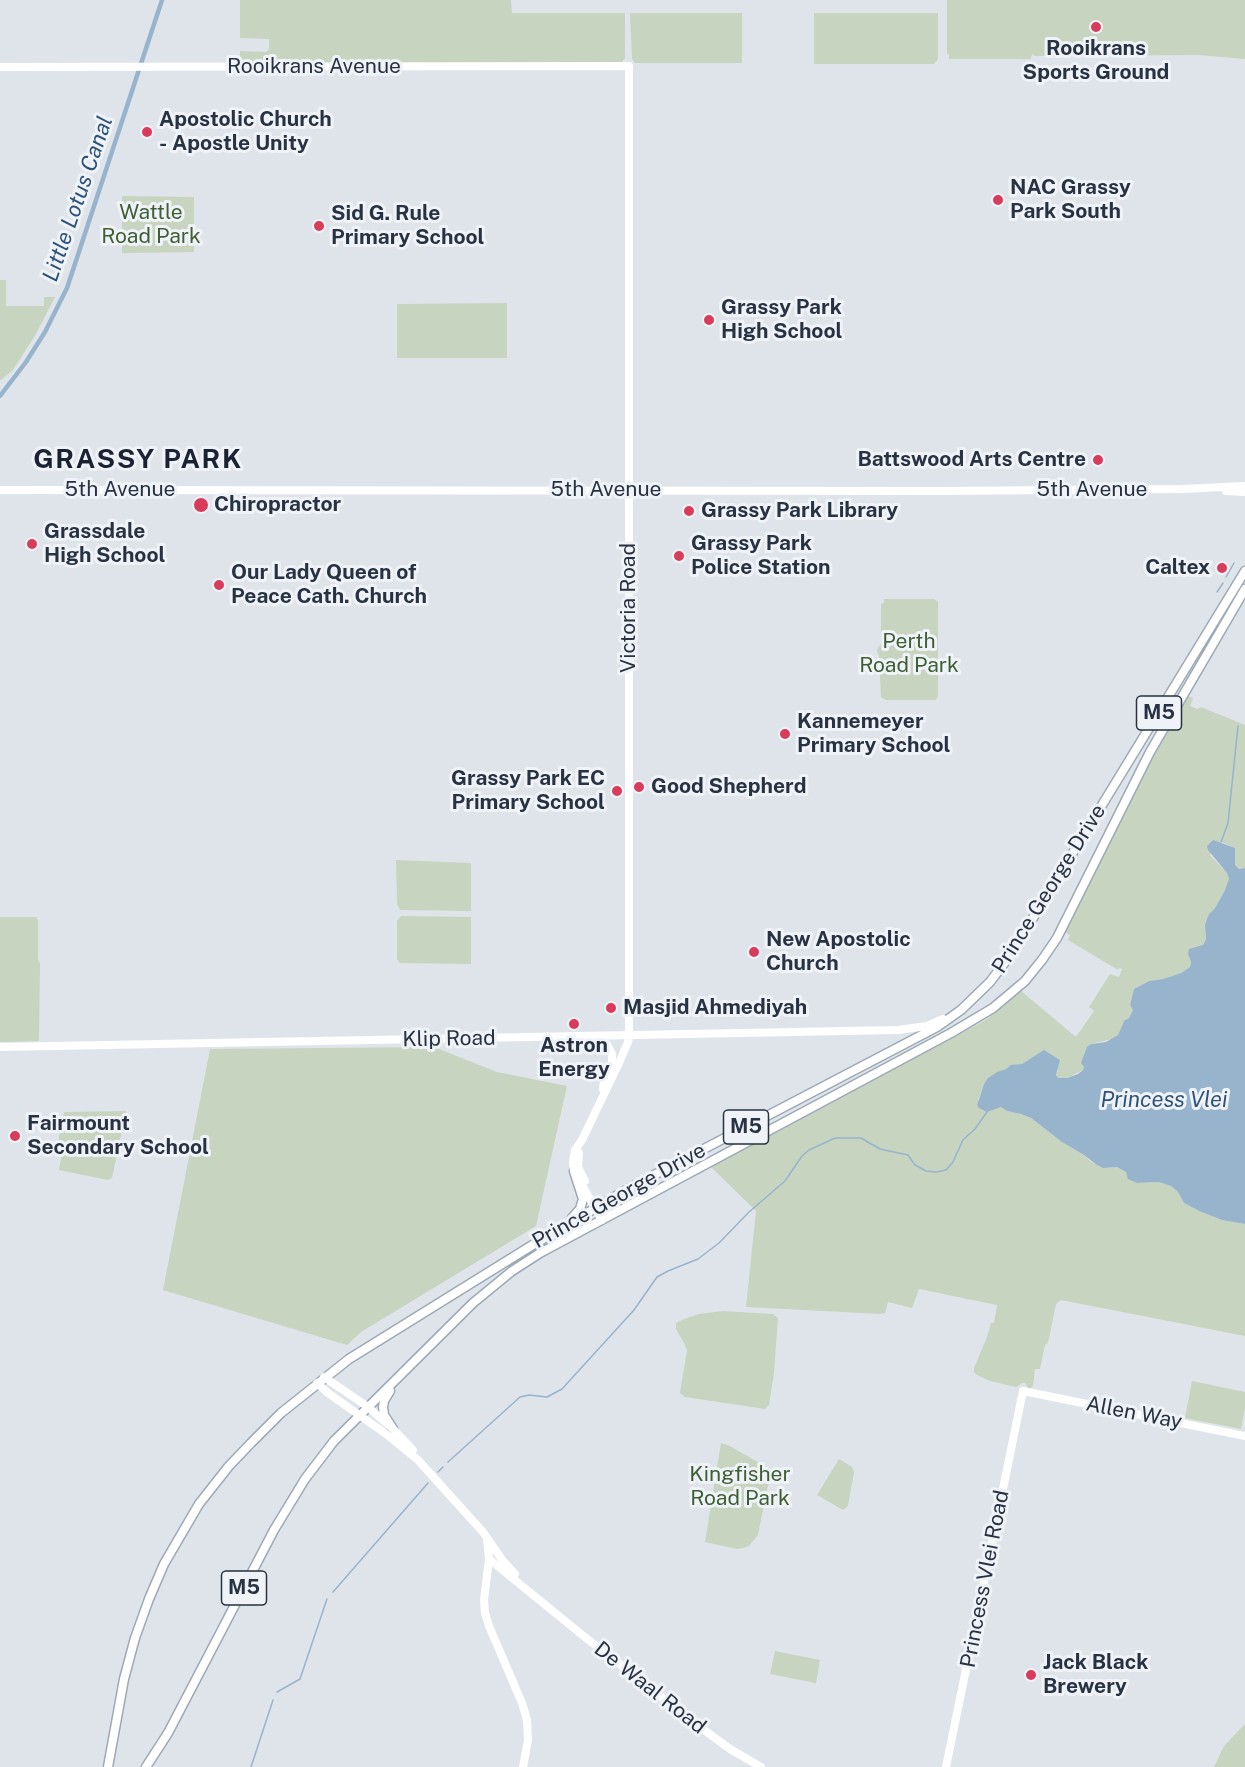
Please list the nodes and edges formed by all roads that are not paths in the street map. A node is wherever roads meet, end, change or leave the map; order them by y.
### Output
1 (628, 66) joint
2 (0, 67) edge
3 (1245, 486) edge
4 (1211, 489) junction
5 (0, 490) edge
6 (628, 490) junction
7 (1245, 492) edge
8 (1245, 571) edge
9 (1245, 589) edge
10 (968, 1005) junction
11 (966, 1024) junction
12 (898, 1030) junction
13 (923, 1034) junction
14 (629, 1036) junction
15 (587, 1037) junction
16 (0, 1047) edge
17 (603, 1095) junction
18 (582, 1140) junction
19 (574, 1171) junction
20 (597, 1207) junction
21 (604, 1219) junction
22 (558, 1229) junction
23 (320, 1380) junction
24 (396, 1380) junction
25 (1023, 1390) joint
26 (368, 1407) junction
27 (360, 1415) junction
28 (393, 1429) junction
29 (1245, 1436) edge
30 (418, 1460) junction
31 (486, 1535) junction
32 (501, 1559) junction
33 (489, 1560) junction
34 (544, 1603) junction
35 (108, 1767) edge
36 (146, 1767) edge
37 (523, 1767) edge
38 (761, 1767) edge
39 (946, 1767) edge

1 - 2 street, Rooikrans Avenue
1 - 6 street, Victoria Road
3 - 4 street, 5th Avenue
4 - 6 street, 5th Avenue
4 - 7 street, 5th Avenue
5 - 6 street, 5th Avenue
6 - 14 street, Victoria Road
8 - 10 main road, Prince George Drive / M5
9 - 11 main road, Prince George Drive / M5
10 - 12 street, Klip Road
10 - 13 main road, Prince George Drive / M5
11 - 13 main road
11 - 21 main road, Prince George Drive / M5
12 - 13 street, Klip Road
12 - 14 street, Klip Road
13 - 20 main road, Prince George Drive / M5
14 - 15 street, Klip Road
14 - 17 street, Victoria Road
15 - 16 street, Klip Road
15 - 17 street
17 - 18 street, Victoria Road
18 - 19 street, Victoria Road
18 - 20 street, Victoria Road
19 - 20 street, Victoria Road
19 - 22 main road
20 - 21 street, Victoria Road
20 - 22 main road, Prince George Drive / M5
21 - 24 main road, Prince George Drive / M5
22 - 23 main road, Prince George Drive / M5
23 - 26 street, De Waal Road
23 - 27 street, De Waal Road
23 - 35 main road, Prince George Drive / M5
24 - 26 main road, Prince George Drive / M5
24 - 28 main road
25 - 29 street, Allen Way
25 - 39 street, Princess Vlei Road
26 - 27 main road, Prince George Drive / M5
26 - 28 street, De Waal Road
27 - 30 street, De Waal Road
27 - 36 main road, Prince George Drive / M5
28 - 30 street, De Waal Road
30 - 31 street, De Waal Road
31 - 32 street, De Waal Road
31 - 33 street
32 - 33 street
32 - 34 street, De Waal Road
33 - 34 street, De Waal Road
33 - 37 street
34 - 38 street, De Waal Road

